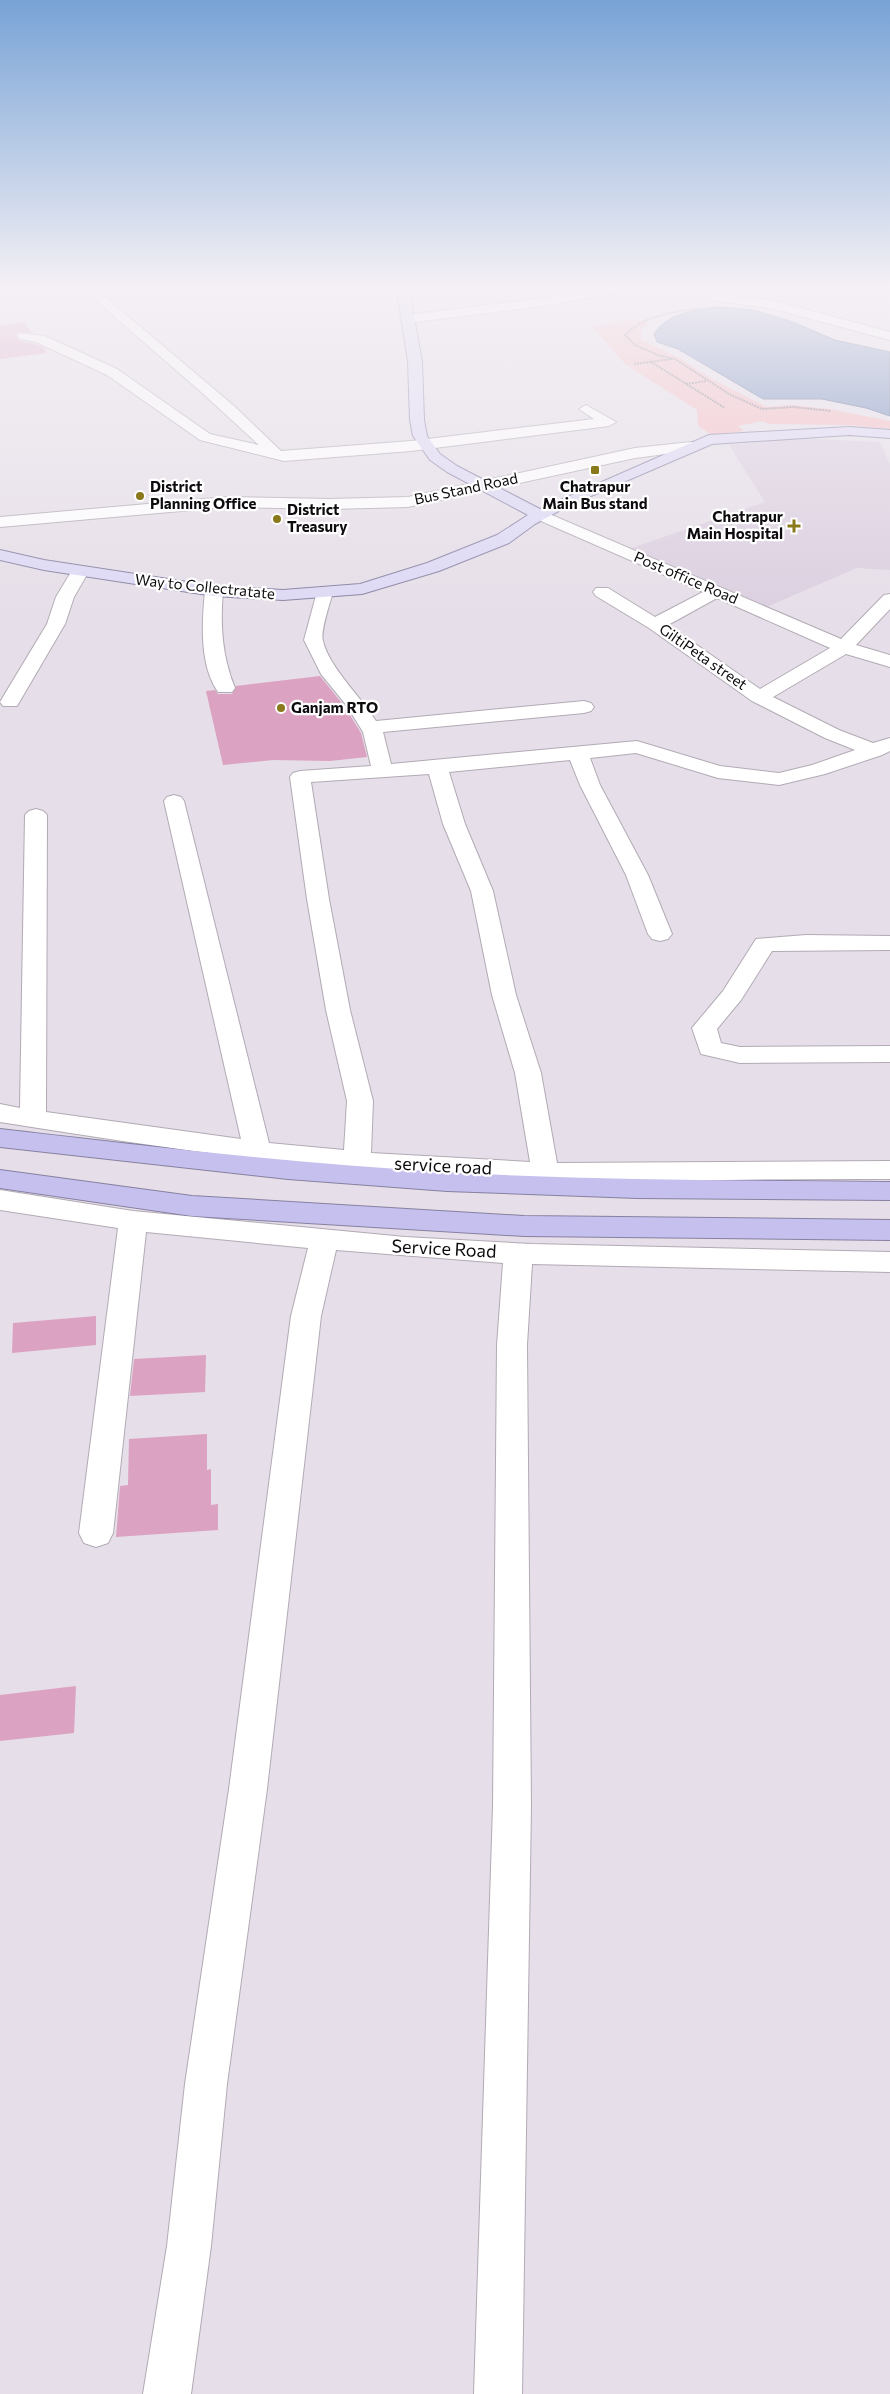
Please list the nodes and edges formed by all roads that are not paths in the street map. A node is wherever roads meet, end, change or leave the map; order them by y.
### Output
1 (147, 397) edge
2 (216, 397) edge
3 (416, 397) edge
4 (586, 409) dead end
5 (890, 434) edge
6 (426, 444) junction
7 (691, 447) junction
8 (275, 453) junction
9 (486, 486) junction
10 (540, 515) junction
11 (0, 522) edge
12 (0, 556) edge
13 (80, 571) junction
14 (718, 591) junction
15 (214, 592) junction
16 (324, 592) junction
17 (602, 592) dead end
18 (890, 599) edge
19 (654, 624) junction
20 (844, 647) junction
21 (890, 660) edge
22 (225, 688) dead end
23 (759, 697) junction
24 (10, 702) dead end
25 (584, 707) dead end
26 (370, 728) junction
27 (882, 747) edge
28 (578, 753) junction
29 (437, 767) junction
30 (384, 772) junction
31 (174, 801) dead end
32 (36, 815) dead end
33 (660, 934) dead end
34 (890, 943) edge
35 (890, 1054) edge
36 (0, 1113) edge
37 (33, 1118) junction
38 (0, 1138) edge
39 (257, 1150) junction
40 (357, 1160) junction
41 (890, 1170) edge
42 (545, 1171) junction
43 (0, 1179) edge
44 (890, 1191) edge
45 (0, 1200) edge
46 (133, 1221) junction
47 (890, 1230) edge
48 (324, 1240) junction
49 (518, 1253) junction
50 (890, 1262) edge
51 (96, 1533) dead end
52 (167, 2394) edge
53 (498, 2394) edge

1 - 8 street
2 - 8 street
3 - 6 main road
4 - 6 street
5 - 7 main road, Way to Collectratate
6 - 8 street
6 - 9 main road, Post office Road
7 - 9 street, Bus Stand Road
7 - 10 main road, Way to Collectratate
9 - 10 main road, Post office Road
9 - 11 street, Bus Stand Road
10 - 14 street, Post office Road
10 - 16 main road, Way to Collectratate
12 - 13 main road, Way to Collectratate
13 - 15 main road, Way to Collectratate
13 - 24 street
14 - 19 street, GiltiPeta street
14 - 20 street, Post office Road
15 - 16 main road, Way to Collectratate
15 - 22 street
16 - 26 street
17 - 19 street
18 - 20 street, GiltiPeta street
19 - 23 street, GiltiPeta street
20 - 21 street, Post office Road
20 - 23 street, GiltiPeta street
23 - 27 street, GiltiPeta street
25 - 26 street
26 - 30 street
27 - 28 street
28 - 29 street
28 - 33 street
29 - 30 street
29 - 42 street
30 - 40 street
31 - 39 street
32 - 37 street
34 - 35 street
36 - 37 street, service road
37 - 39 street, service road
38 - 44 highway
39 - 40 street, service road
40 - 42 street, service road
41 - 42 street, service road
43 - 47 highway
45 - 46 street, Service Road
46 - 48 street, Service Road
46 - 51 street
48 - 49 street, Service Road
48 - 52 street
49 - 50 street, Service Road
49 - 53 street

